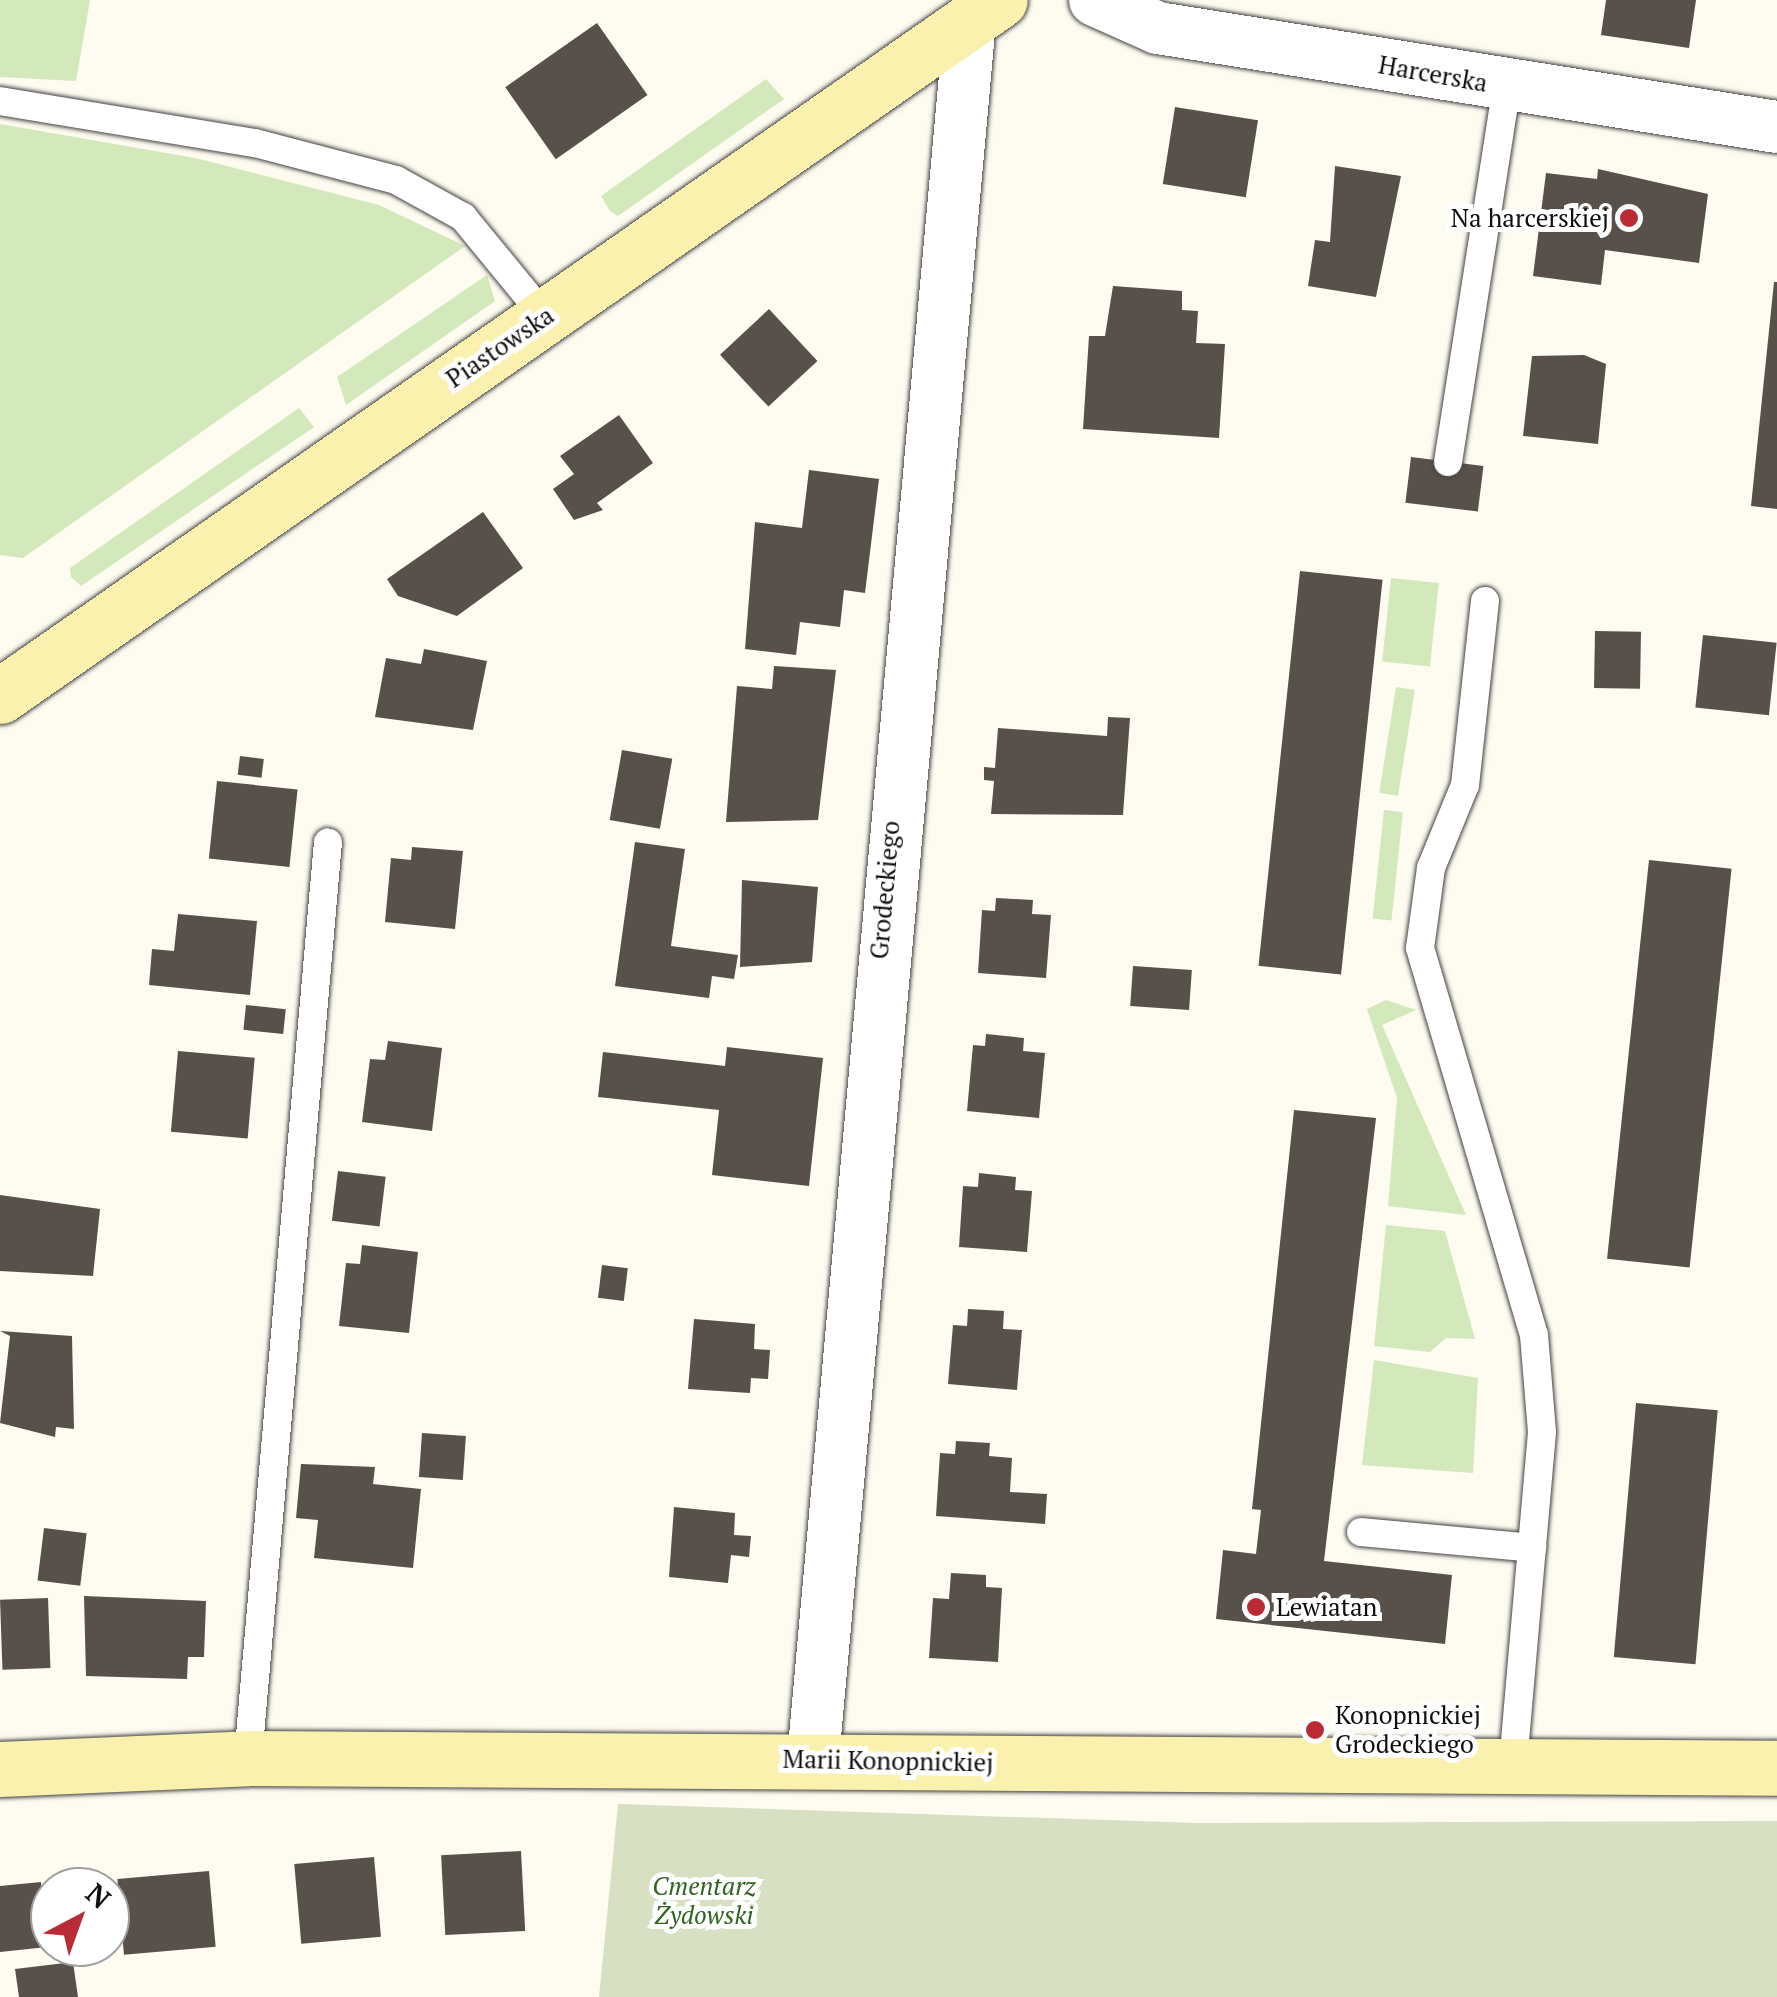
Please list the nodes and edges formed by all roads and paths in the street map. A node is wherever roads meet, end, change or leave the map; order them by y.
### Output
1 (1095, 0) edge
2 (985, 11) edge
3 (1508, 87) junction
4 (0, 102) edge
5 (1777, 127) edge
6 (545, 316) junction
7 (1448, 462) dead end
8 (1485, 600) dead end
9 (0, 696) edge
10 (328, 842) dead end
11 (1361, 1532) dead end
12 (1532, 1548) junction
13 (248, 1758) junction
14 (813, 1759) junction
15 (1777, 1768) edge
16 (0, 1769) edge
17 (1512, 1772) junction

1 - 3 street, Harcerska
2 - 6 street, Piastowska
2 - 14 street, Grodeckiego
3 - 5 street, Harcerska
3 - 7 lane
4 - 6 lane
6 - 9 street, Piastowska
8 - 12 lane
10 - 13 lane
11 - 12 lane
12 - 17 lane
13 - 14 street, Marii Konopnickiej
13 - 16 street, Marii Konopnickiej
14 - 17 street, Marii Konopnickiej
15 - 17 street, Marii Konopnickiej

